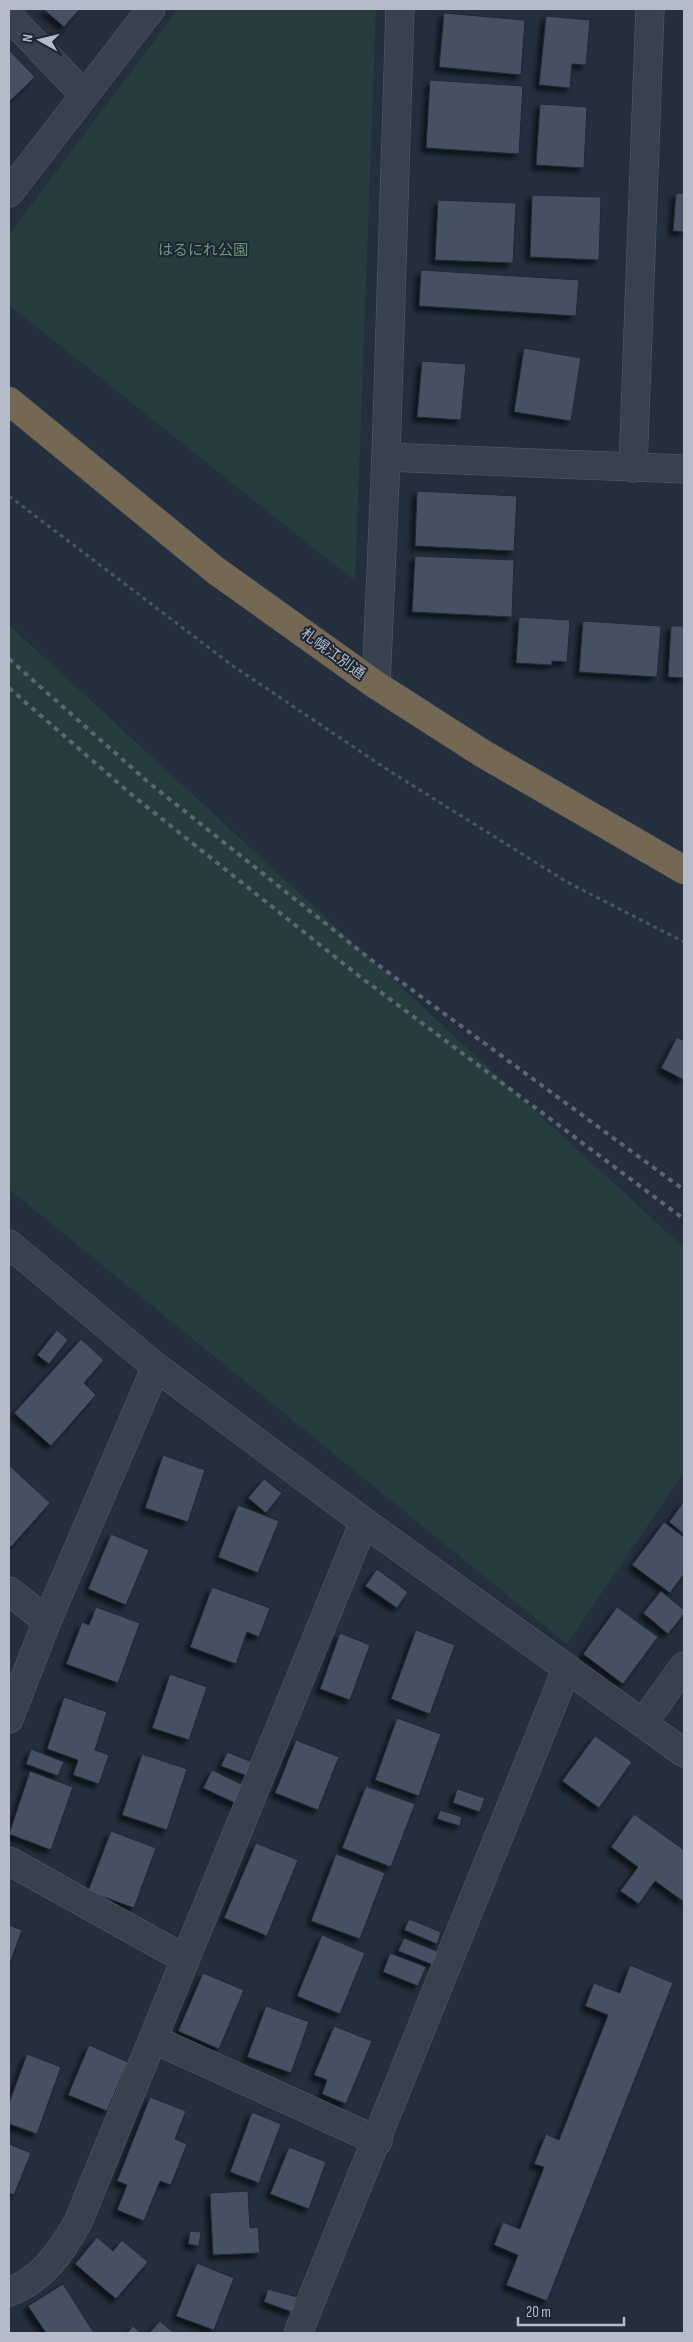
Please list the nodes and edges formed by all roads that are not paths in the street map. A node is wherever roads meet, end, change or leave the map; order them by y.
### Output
1 (151, 9) edge
2 (400, 9) edge
3 (650, 9) edge
4 (9, 16) edge
5 (84, 95) junction
6 (9, 193) edge
7 (9, 401) edge
8 (386, 457) junction
9 (633, 468) junction
10 (684, 469) edge
11 (376, 684) junction
12 (684, 870) edge
13 (9, 1244) edge
14 (156, 1367) junction
15 (364, 1522) junction
16 (9, 1591) edge
17 (47, 1620) junction
18 (684, 1666) edge
19 (567, 1668) junction
20 (9, 1719) edge
21 (644, 1723) junction
22 (684, 1753) edge
23 (9, 1861) edge
24 (184, 1960) junction
25 (153, 2039) junction
26 (378, 2141) junction
27 (9, 2292) edge
28 (298, 2333) edge

1 - 5 street
2 - 8 street
3 - 9 street
4 - 5 street
5 - 6 street
7 - 11 highway, 札幌江別通
8 - 9 street
8 - 11 street
9 - 10 street
11 - 12 highway, 札幌江別通
13 - 14 street
14 - 15 street
14 - 17 street
15 - 19 street
15 - 24 street
16 - 17 street
17 - 20 street
18 - 21 street
19 - 21 street
19 - 26 street
21 - 22 street
23 - 24 street
24 - 25 street
25 - 26 street
25 - 27 street
26 - 28 street

